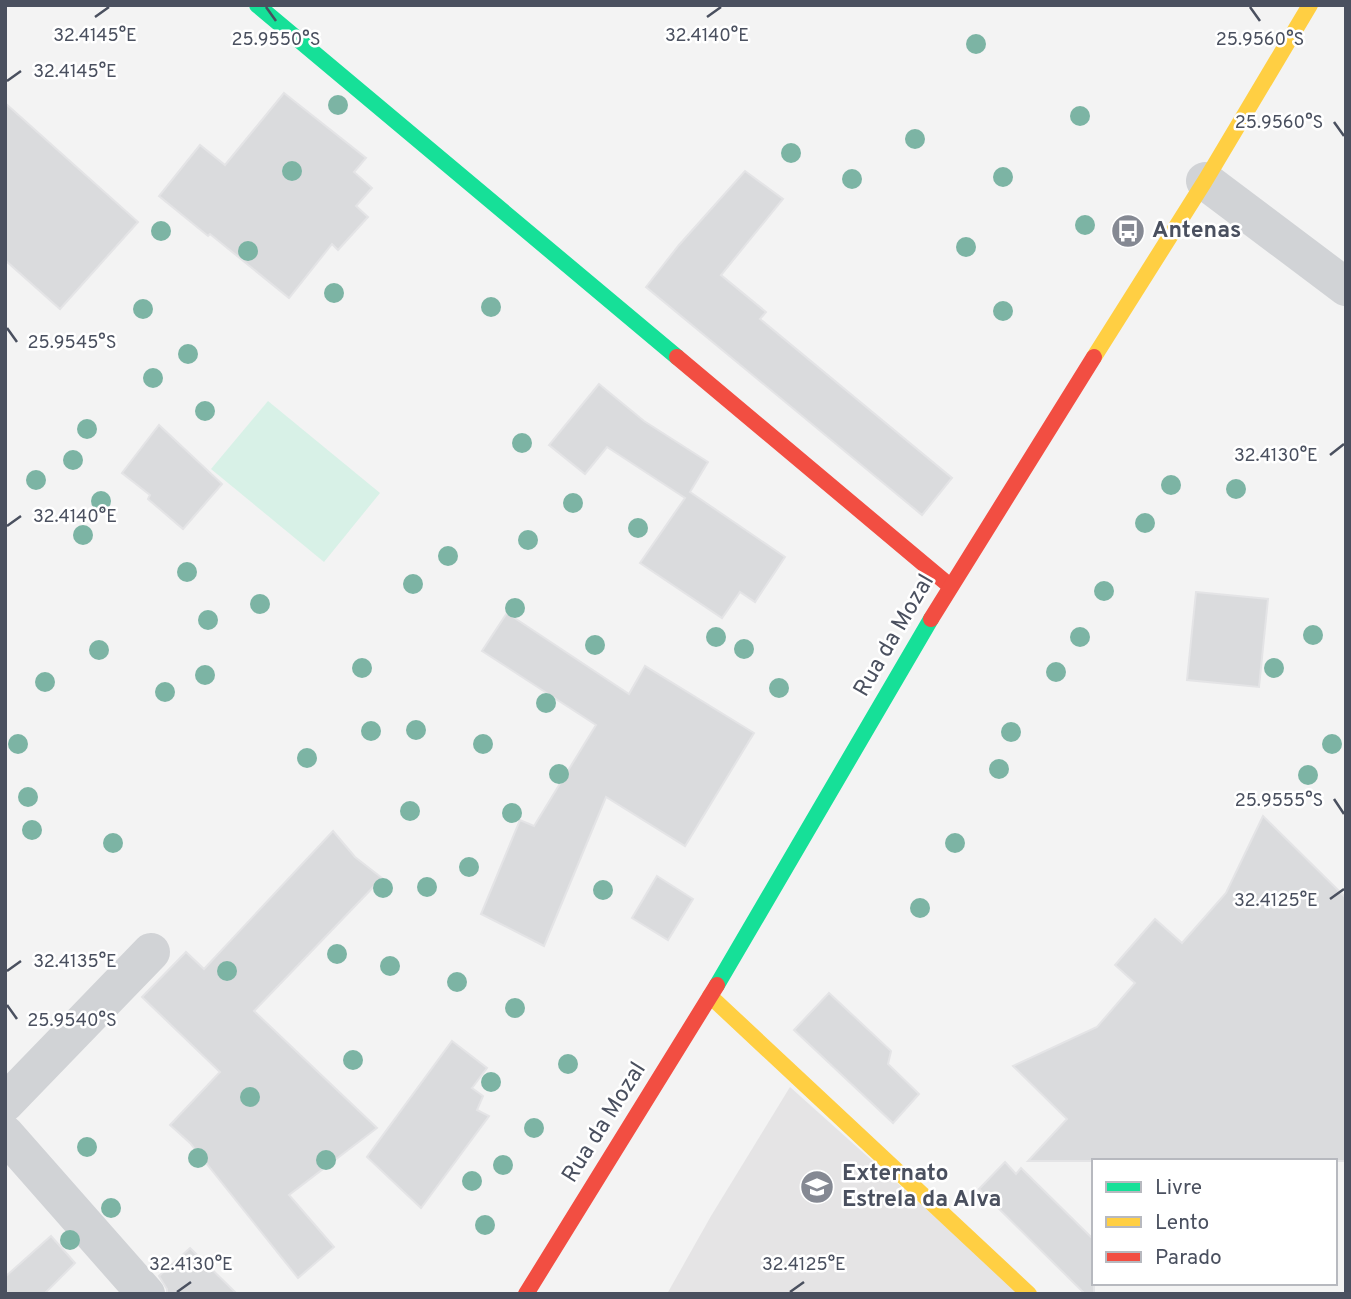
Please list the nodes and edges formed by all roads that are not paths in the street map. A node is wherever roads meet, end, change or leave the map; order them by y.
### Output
1 (257, 5) edge
2 (1310, 5) edge
3 (1205, 181) junction
4 (1346, 287) edge
5 (950, 586) junction
6 (151, 952) dead end
7 (710, 996) junction
8 (5, 1103) edge
9 (5, 1134) edge
10 (146, 1294) edge
11 (526, 1294) edge
12 (1029, 1294) edge

1 - 5 main road
2 - 3 main road, Rua da Mozal
3 - 4 street
3 - 5 main road, Rua da Mozal
5 - 7 main road, Rua da Mozal
6 - 8 street
7 - 11 main road, Rua da Mozal
7 - 12 main road
9 - 10 street

